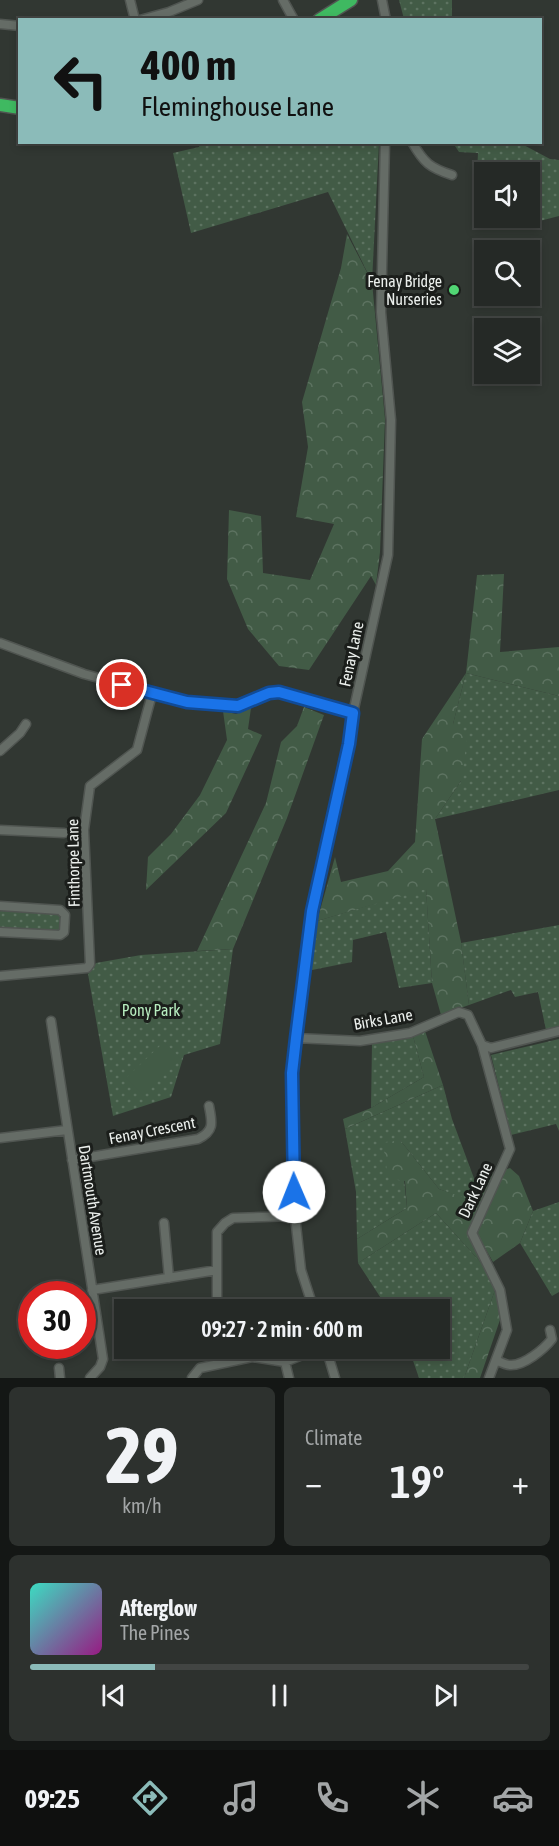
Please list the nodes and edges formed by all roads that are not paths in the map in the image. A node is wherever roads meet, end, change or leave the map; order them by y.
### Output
1 (130, 0) edge
2 (198, 0) edge
3 (283, 0) edge
4 (351, 0) edge
5 (382, 0) edge
6 (134, 18) edge
7 (147, 18) edge
8 (293, 18) edge
9 (322, 18) edge
10 (386, 18) edge
11 (0, 24) edge
12 (18, 26) edge
13 (0, 105) edge
14 (18, 108) edge
15 (385, 144) edge
16 (413, 144) edge
17 (452, 175) dead end
18 (0, 643) edge
19 (152, 694) junction
20 (353, 713) junction
21 (26, 724) dead end
22 (0, 751) edge
23 (0, 830) edge
24 (64, 833) dead end
25 (0, 906) edge
26 (0, 932) edge
27 (0, 976) edge
28 (51, 1021) dead end
29 (559, 1031) edge
30 (296, 1038) junction
31 (482, 1045) junction
32 (208, 1106) dead end
33 (67, 1130) junction
34 (0, 1138) edge
35 (72, 1160) junction
36 (295, 1216) junction
37 (164, 1223) dead end
38 (217, 1270) junction
39 (169, 1278) junction
40 (91, 1281) edge
41 (96, 1289) edge
42 (217, 1299) edge
43 (310, 1299) edge
44 (96, 1315) edge
45 (550, 1330) dead end
46 (292, 1359) edge
47 (329, 1359) edge
48 (496, 1360) junction
49 (285, 1362) junction
50 (59, 1368) dead end
51 (60, 1378) edge
52 (90, 1378) edge
53 (192, 1378) edge
54 (289, 1378) edge
55 (335, 1378) edge
56 (489, 1378) edge

1 - 6 street
2 - 7 street
3 - 8 street
4 - 9 highway
5 - 10 street
11 - 12 street
13 - 14 highway
15 - 20 street, Fenay Lane
16 - 17 street
18 - 19 street
19 - 20 street
19 - 27 street, Finthorpe Lane
20 - 30 street, Fenay Lane
21 - 22 street
23 - 24 street
25 - 26 street
28 - 33 street, Dartmouth Avenue
29 - 31 street
30 - 31 street, Birks Lane
30 - 36 street, Fenay Lane
31 - 48 street, Dark Lane
32 - 35 street, Fenay Crescent
33 - 34 street
33 - 35 street, Dartmouth Avenue
35 - 40 street, Dartmouth Avenue
36 - 38 street
36 - 43 street, Fenay Lane
37 - 39 street
38 - 39 street
38 - 42 street
39 - 41 street
44 - 52 street, Dartmouth Avenue
45 - 48 street
46 - 49 street
47 - 55 street
48 - 56 street, Dark Lane
49 - 53 street
49 - 54 street
50 - 51 street

